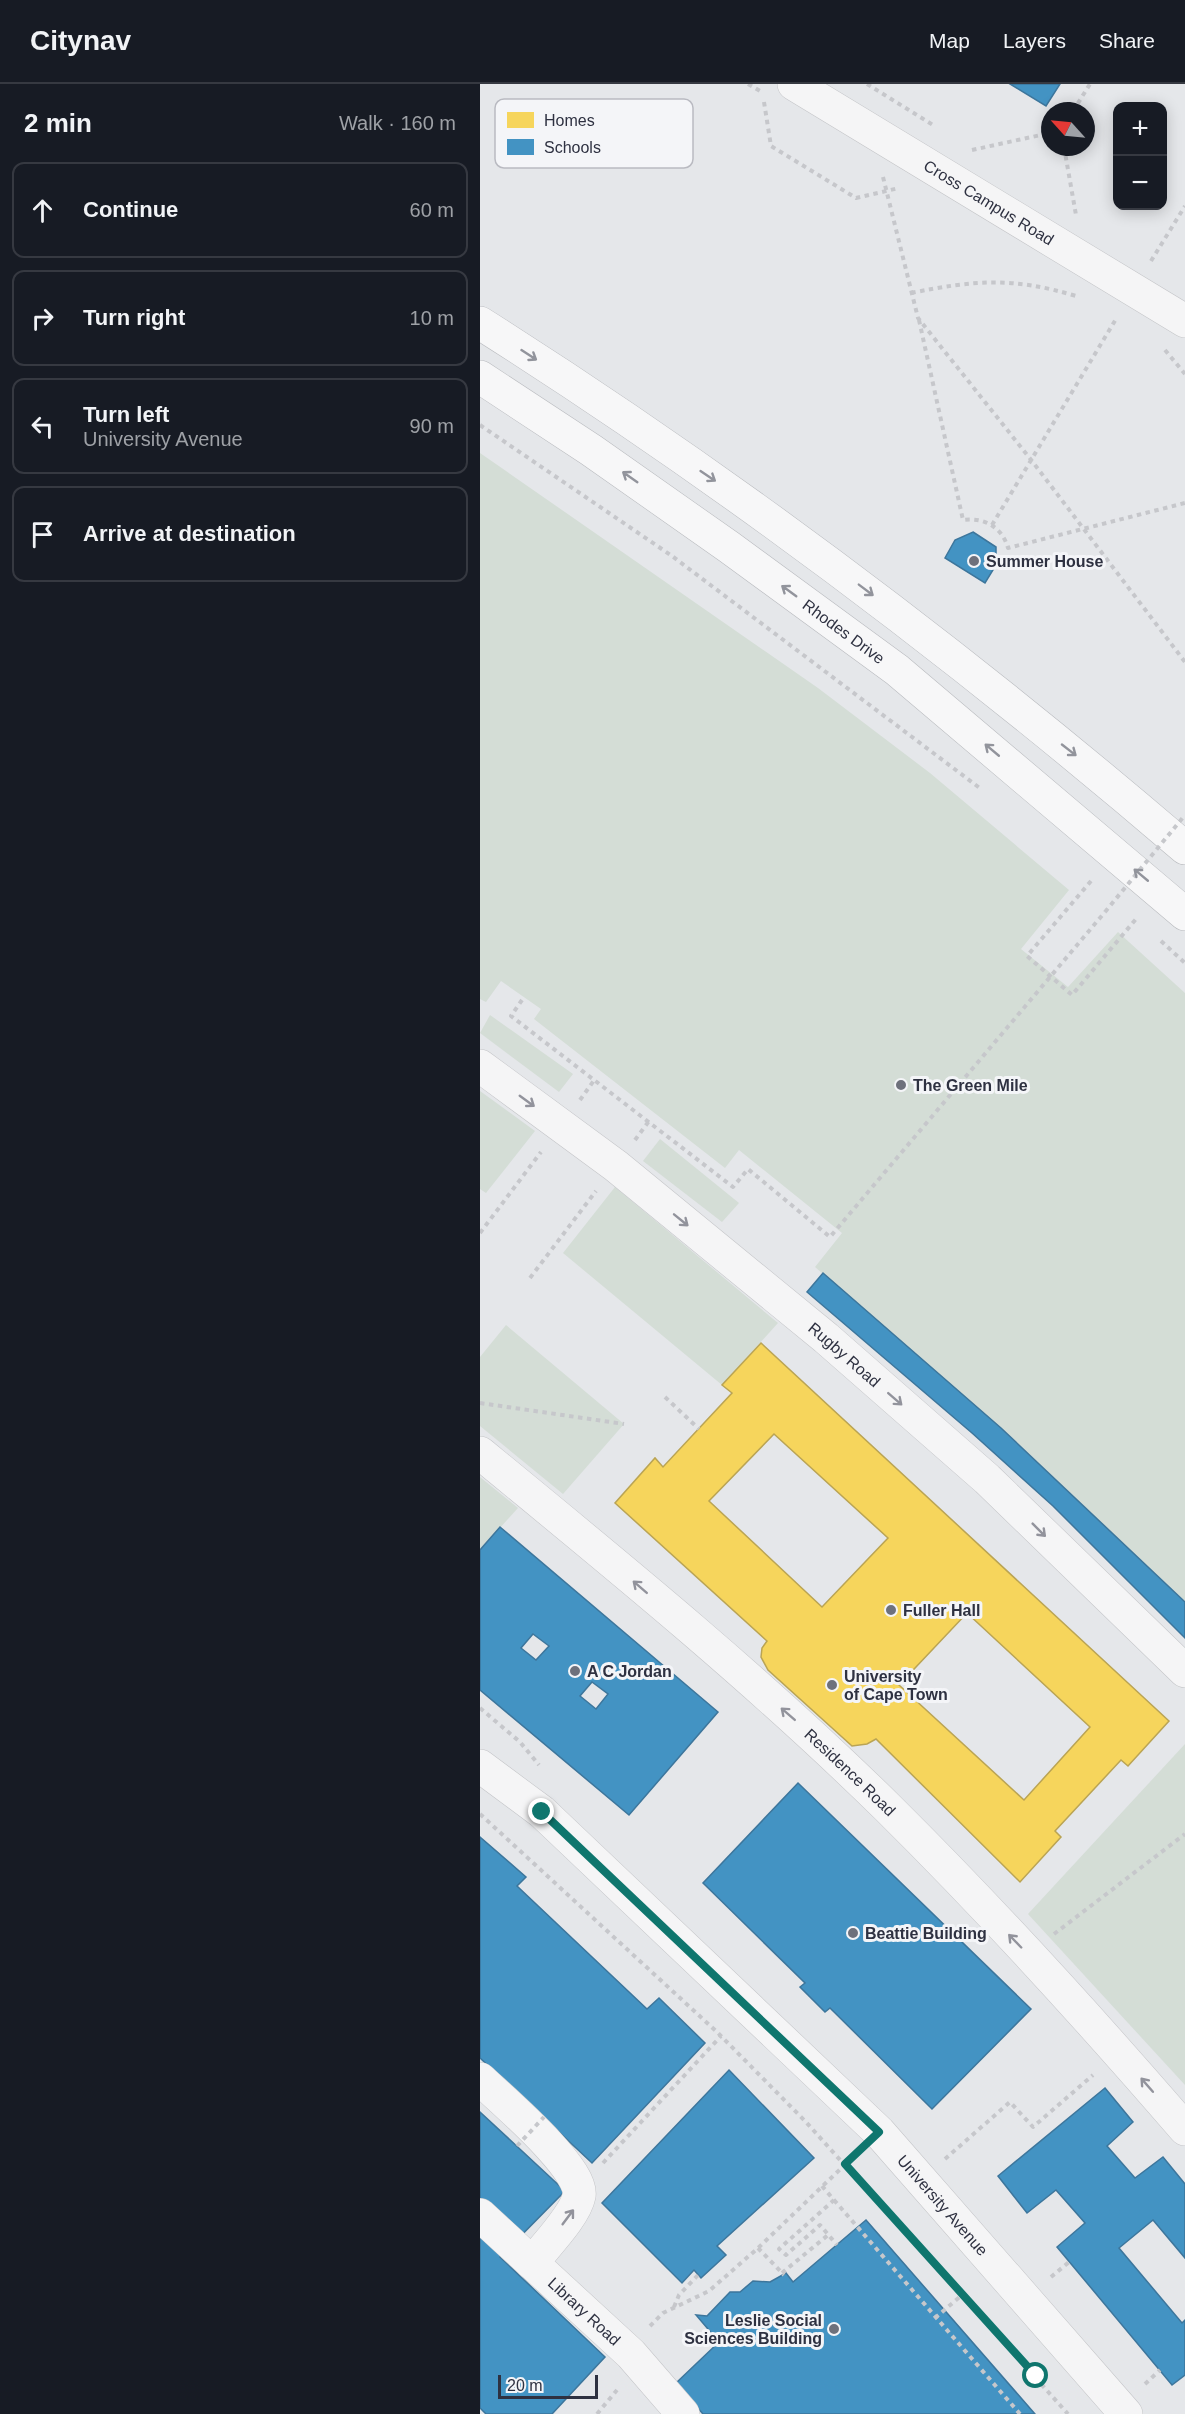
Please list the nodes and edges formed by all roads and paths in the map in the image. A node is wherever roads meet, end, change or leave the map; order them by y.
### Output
1 (748, 84) edge
2 (794, 84) edge
3 (865, 84) edge
4 (1090, 84) edge
5 (1079, 102) edge
6 (935, 127) dead end
7 (874, 134) junction
8 (1041, 135) edge
9 (964, 145) dead end
10 (909, 186) dead end
11 (886, 190) junction
12 (1185, 206) edge
13 (1065, 285) dead end
14 (1134, 290) junction
15 (911, 293) junction
16 (1109, 313) dead end
17 (918, 318) junction
18 (1185, 321) edge
19 (480, 323) edge
20 (1126, 324) dead end
21 (1109, 330) dead end
22 (1163, 348) dead end
23 (1185, 374) edge
24 (480, 377) edge
25 (480, 425) edge
26 (1032, 461) junction
27 (1185, 503) edge
28 (992, 525) junction
29 (1084, 529) junction
30 (1185, 662) edge
31 (982, 790) dead end
32 (1185, 815) edge
33 (1185, 848) edge
34 (1083, 874) dead end
35 (1091, 881) junction
36 (1100, 889) dead end
37 (1109, 896) dead end
38 (1118, 904) dead end
39 (1127, 911) dead end
40 (1185, 914) edge
41 (1136, 919) junction
42 (1144, 926) dead end
43 (1152, 933) dead end
44 (1185, 963) edge
45 (1049, 975) junction
46 (522, 1000) dead end
47 (480, 1066) edge
48 (596, 1079) junction
49 (575, 1107) dead end
50 (650, 1121) junction
51 (644, 1128) dead end
52 (530, 1167) dead end
53 (584, 1207) dead end
54 (480, 1233) edge
55 (530, 1278) dead end
56 (665, 1397) dead end
57 (480, 1403) edge
58 (624, 1424) dead end
59 (699, 1428) dead end
60 (480, 1454) edge
61 (1185, 1671) edge
62 (490, 1774) edge
63 (480, 1814) edge
64 (1185, 1834) edge
65 (1027, 1954) junction
66 (721, 2036) junction
67 (1119, 2053) junction
68 (480, 2079) edge
69 (544, 2117) dead end
70 (1185, 2129) edge
71 (879, 2132) junction
72 (517, 2146) dead end
73 (602, 2164) dead end
74 (845, 2164) junction
75 (922, 2179) junction
76 (822, 2186) junction
77 (834, 2200) junction
78 (480, 2215) edge
79 (828, 2235) junction
80 (837, 2245) dead end
81 (758, 2248) junction
82 (1069, 2262) dead end
83 (532, 2263) junction
84 (698, 2275) dead end
85 (1046, 2281) dead end
86 (962, 2294) junction
87 (673, 2308) junction
88 (663, 2313) dead end
89 (935, 2318) junction
90 (1160, 2370) dead end
91 (620, 2387) dead end
92 (1132, 2402) edge
93 (597, 2414) edge
94 (683, 2414) edge
95 (1020, 2414) edge
96 (1068, 2414) edge

1 - 11 path
2 - 7 street, Cross Campus Road
3 - 6 path
3 - 7 path
4 - 5 path
7 - 11 path
7 - 14 street, Cross Campus Road
8 - 9 path
10 - 11 path
11 - 15 path
12 - 14 path
13 - 15 path
14 - 18 street, Cross Campus Road
15 - 17 path
16 - 20 path
17 - 26 path
17 - 28 path
19 -> 33 highway
21 - 26 path
22 - 23 path
40 -> 24 highway, Rhodes Drive
25 - 31 path
26 - 28 path
26 - 29 path
27 - 29 path
28 - 29 path
29 - 30 path
32 - 45 path, bridge
34 - 35 path
35 - 36 path
35 - 45 path
37 - 38 path
39 - 41 path
41 - 42 path
41 - 45 path
43 - 44 path
45 - 50 path
46 - 48 path
47 -> 61 street, Rugby Road
48 - 49 path
48 - 50 path
50 - 51 path
52 - 54 path
53 - 55 path
56 - 59 path
57 - 58 path
65 -> 60 street, Residence Road
62 - 71 street, University Avenue
63 - 66 path
64 - 65 path
65 - 67 street, Residence Road
66 - 73 path
66 - 74 path
70 -> 67 street, Residence Road
67 - 75 path
83 -> 68 street
69 - 72 path, bridge
71 - 74 path
71 - 75 street, University Avenue
74 - 76 path
74 - 86 path
75 - 92 street, University Avenue
76 - 77 path
76 - 81 path
77 - 79 path
77 - 89 path
78 - 83 street, Library Road
79 - 80 path
79 - 81 path
81 - 87 path
82 - 85 path
83 - 94 street, Library Road
84 - 87 path
86 - 89 path
86 - 96 path
87 - 88 path
89 - 95 path
90 - 92 path
91 - 93 path

